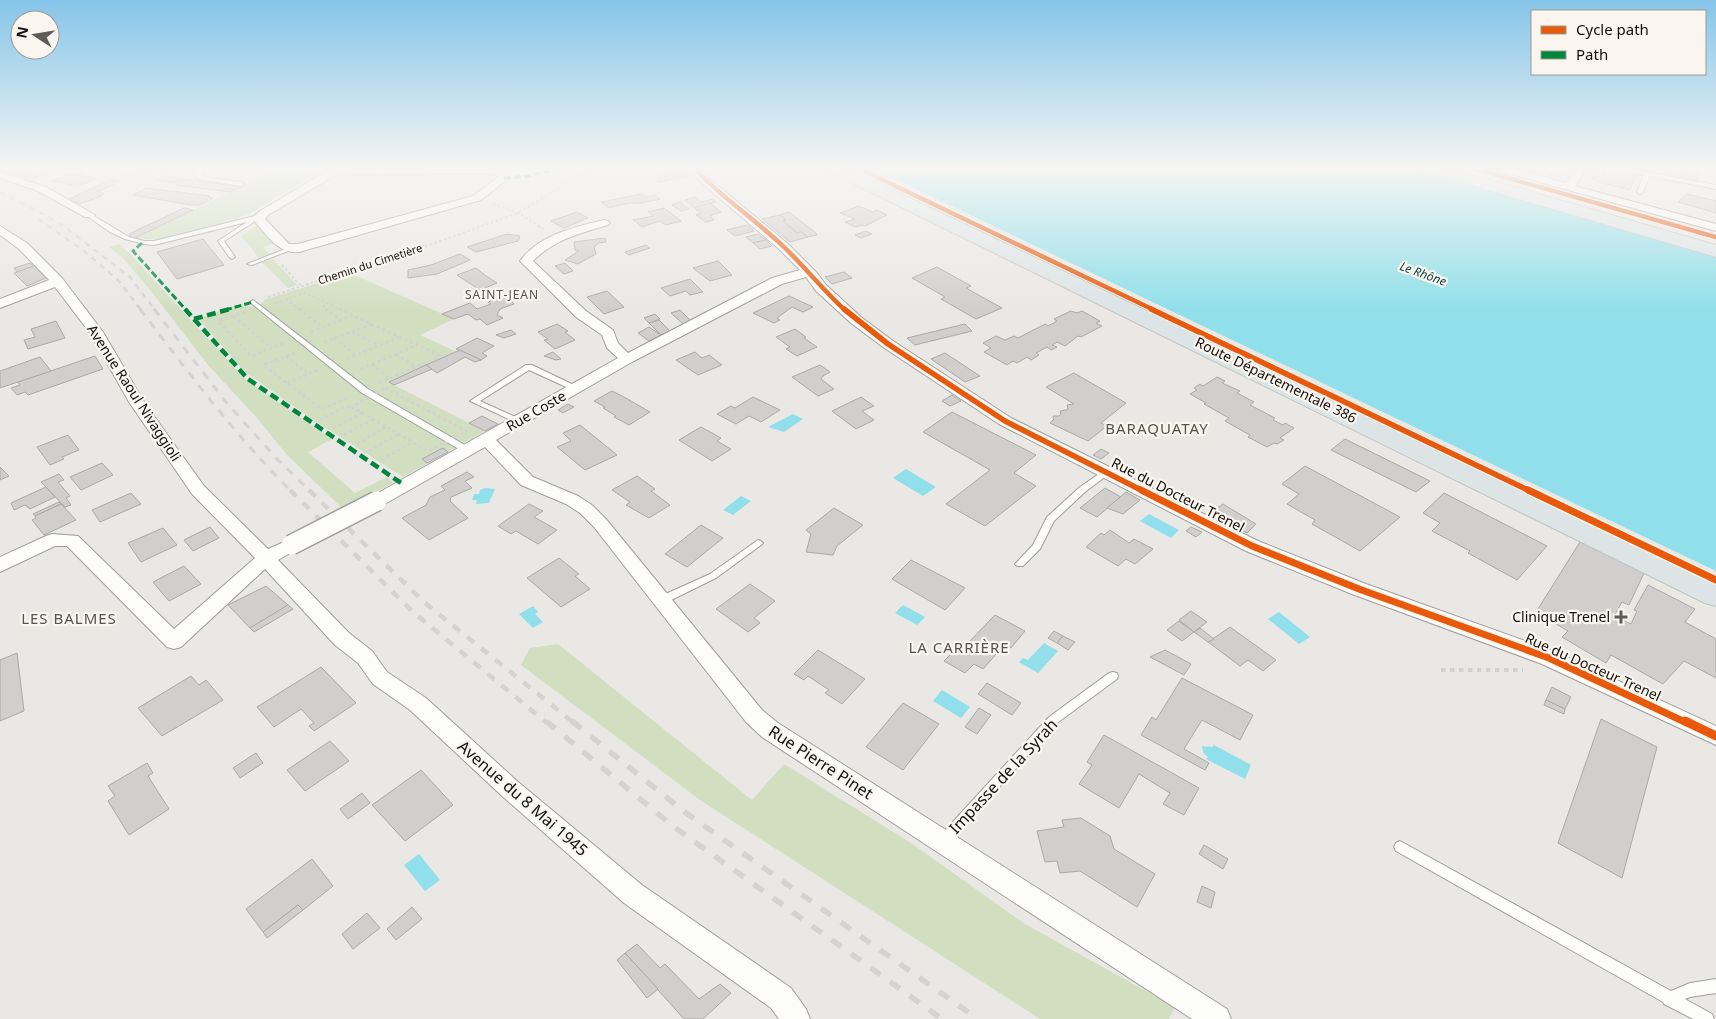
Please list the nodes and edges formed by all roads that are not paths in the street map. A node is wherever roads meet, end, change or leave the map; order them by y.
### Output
1 (89, 215) edge
2 (414, 216) edge
3 (747, 216) edge
4 (932, 216) edge
5 (1594, 216) edge
6 (1623, 216) edge
7 (1671, 216) edge
8 (259, 217) junction
9 (604, 223) dead end
10 (1716, 228) edge
11 (0, 230) edge
12 (1716, 242) edge
13 (294, 249) junction
14 (1716, 251) edge
15 (232, 258) dead end
16 (250, 264) dead end
17 (809, 272) junction
18 (57, 281) junction
19 (253, 302) road end
20 (0, 304) edge
21 (627, 360) junction
22 (576, 388) junction
23 (517, 421) junction
24 (477, 444) junction
25 (1106, 472) junction
26 (758, 543) dead end
27 (266, 558) junction
28 (0, 564) edge
29 (1020, 564) dead end
30 (1716, 595) edge
31 (662, 600) junction
32 (1113, 676) dead end
33 (1716, 736) edge
34 (943, 841) junction
35 (1400, 847) dead end
36 (1716, 986) edge
37 (1669, 999) junction
38 (796, 1019) edge
39 (1216, 1019) edge
40 (1707, 1019) edge

1 - 8 lane
2 - 13 street
3 - 17 street, Rue du Docteur Trenel
4 - 30 main road, Route Départementale 386
5 - 14 main road
6 - 12 main road
7 - 10 street
8 - 13 street
8 - 15 lane
9 - 21 street
11 - 18 street, Avenue Raoul Nivaggioli
13 - 16 lane
17 - 21 street, Rue Coste
17 - 25 street, Rue du Docteur Trenel
18 - 20 street
18 - 27 street, Avenue Raoul Nivaggioli
19 - 24 lane
21 - 22 street, Rue Coste
22 - 23 street, Rue Coste
22 - 23 lane
23 - 24 street, Rue Coste
24 - 27 street, Rue Coste, bridge
24 - 31 street, Rue Pierre Pinet
25 - 29 lane
25 - 33 street, Rue du Docteur Trenel
26 - 31 lane
27 - 28 street, Rue Coste
27 - 38 street, Avenue du 8 Mai 1945
31 - 34 street, Rue Pierre Pinet
32 - 34 lane, Impasse de la Syrah
34 - 39 street, Rue Pierre Pinet
35 - 37 lane
36 - 37 lane
37 - 40 lane

